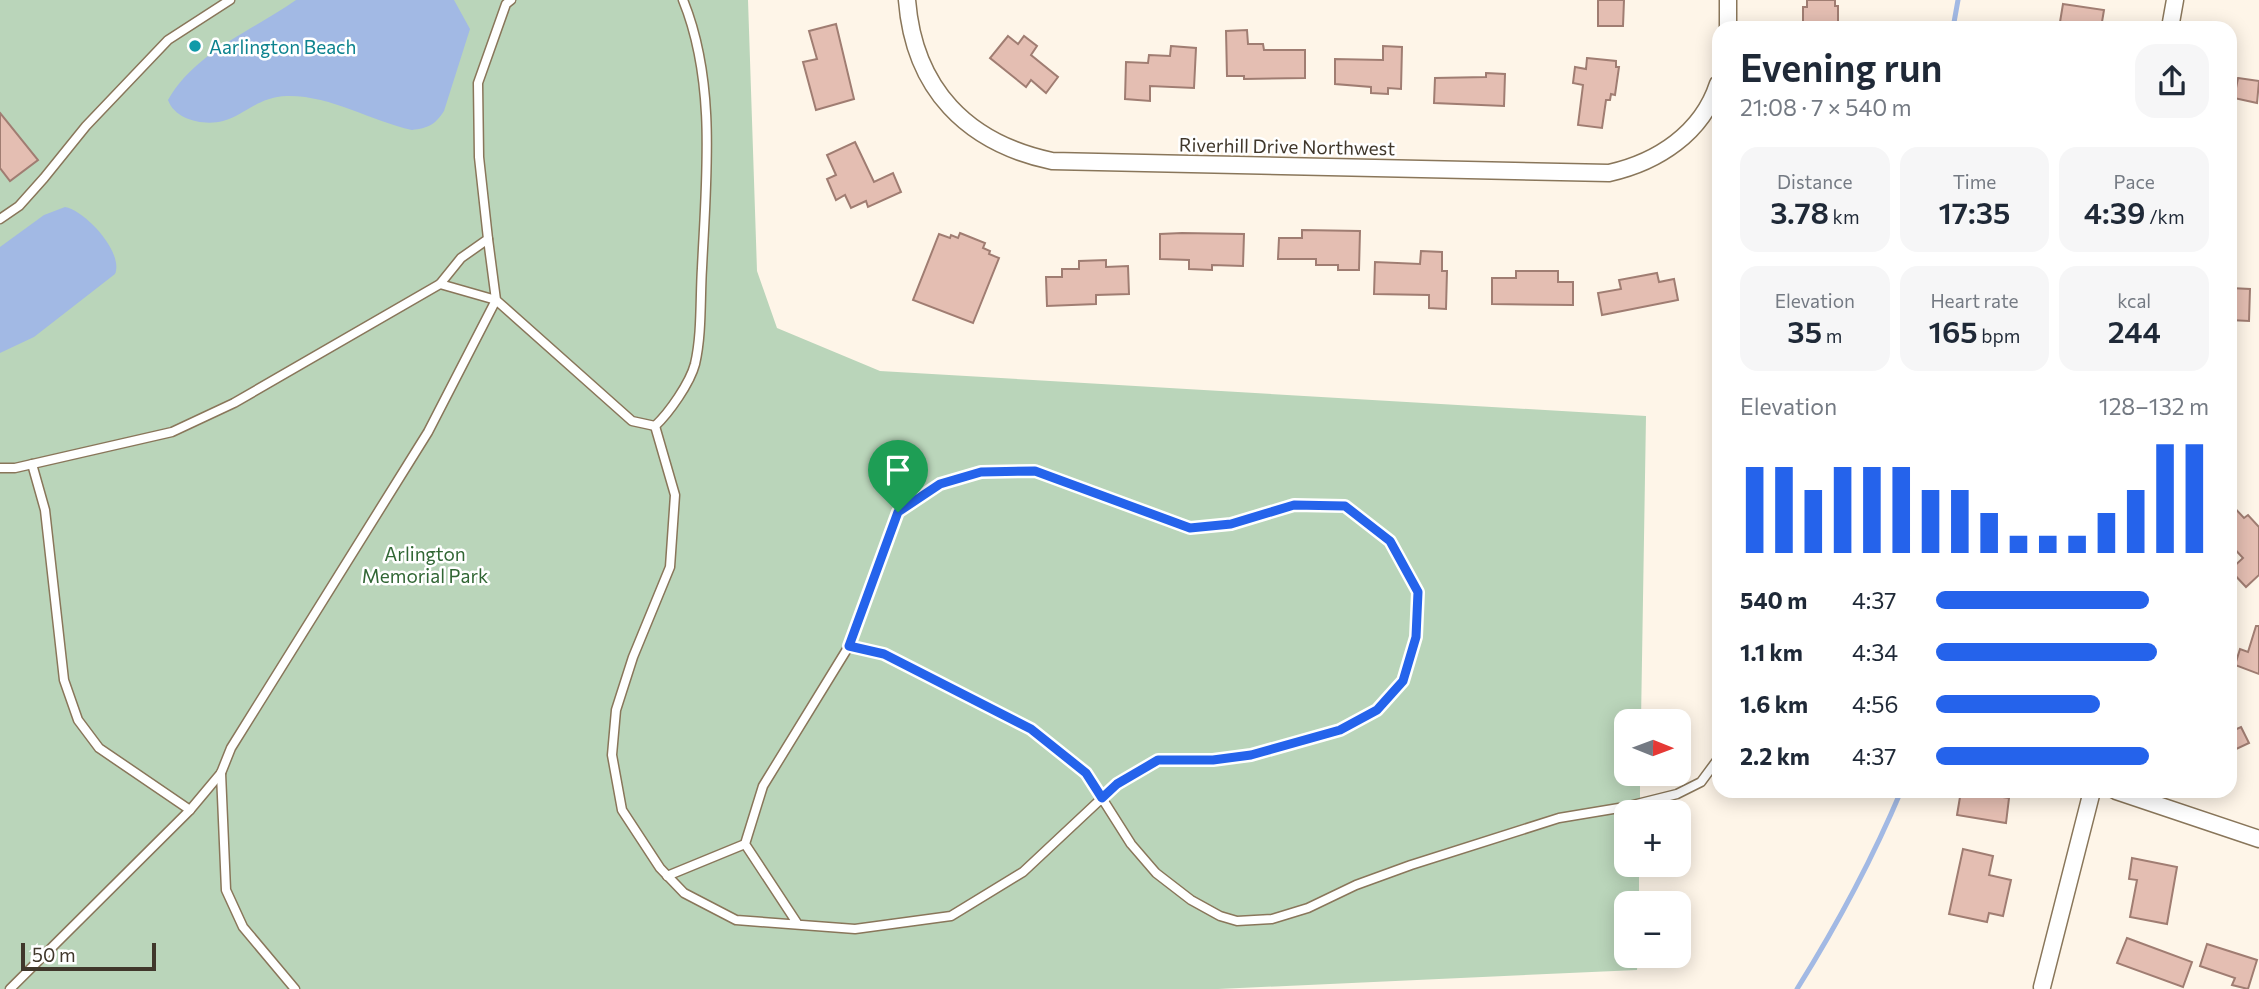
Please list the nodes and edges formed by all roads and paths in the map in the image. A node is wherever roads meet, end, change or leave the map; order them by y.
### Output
1 (230, 0) edge
2 (511, 0) edge
3 (683, 0) edge
4 (907, 0) edge
5 (1728, 0) edge
6 (2175, 0) edge
7 (1728, 21) edge
8 (2172, 21) edge
9 (1712, 98) edge
10 (0, 219) edge
11 (488, 239) junction
12 (440, 284) junction
13 (496, 300) junction
14 (655, 426) junction
15 (32, 464) junction
16 (0, 468) edge
17 (849, 646) junction
18 (1712, 768) edge
19 (220, 773) junction
20 (1102, 798) junction
21 (2090, 798) edge
22 (2137, 798) edge
23 (190, 810) junction
24 (2259, 839) edge
25 (745, 844) junction
26 (667, 876) junction
27 (797, 923) junction
28 (2042, 987) edge
29 (10, 989) edge
30 (295, 989) edge

1 - 10 lane
2 - 11 lane
3 - 14 lane
4 - 9 street, Riverhill Drive Northwest
5 - 7 street
6 - 8 street
11 - 12 lane
11 - 13 lane
12 - 13 lane
12 - 15 lane
13 - 14 lane
13 - 19 lane
14 - 26 lane
15 - 16 lane
15 - 23 lane
17 - 20 lane
17 - 20 lane
17 - 25 lane
18 - 20 lane
19 - 23 lane
19 - 30 lane
20 - 27 lane
21 - 28 street
22 - 24 street
23 - 29 lane
25 - 26 lane
25 - 27 lane
26 - 27 lane

